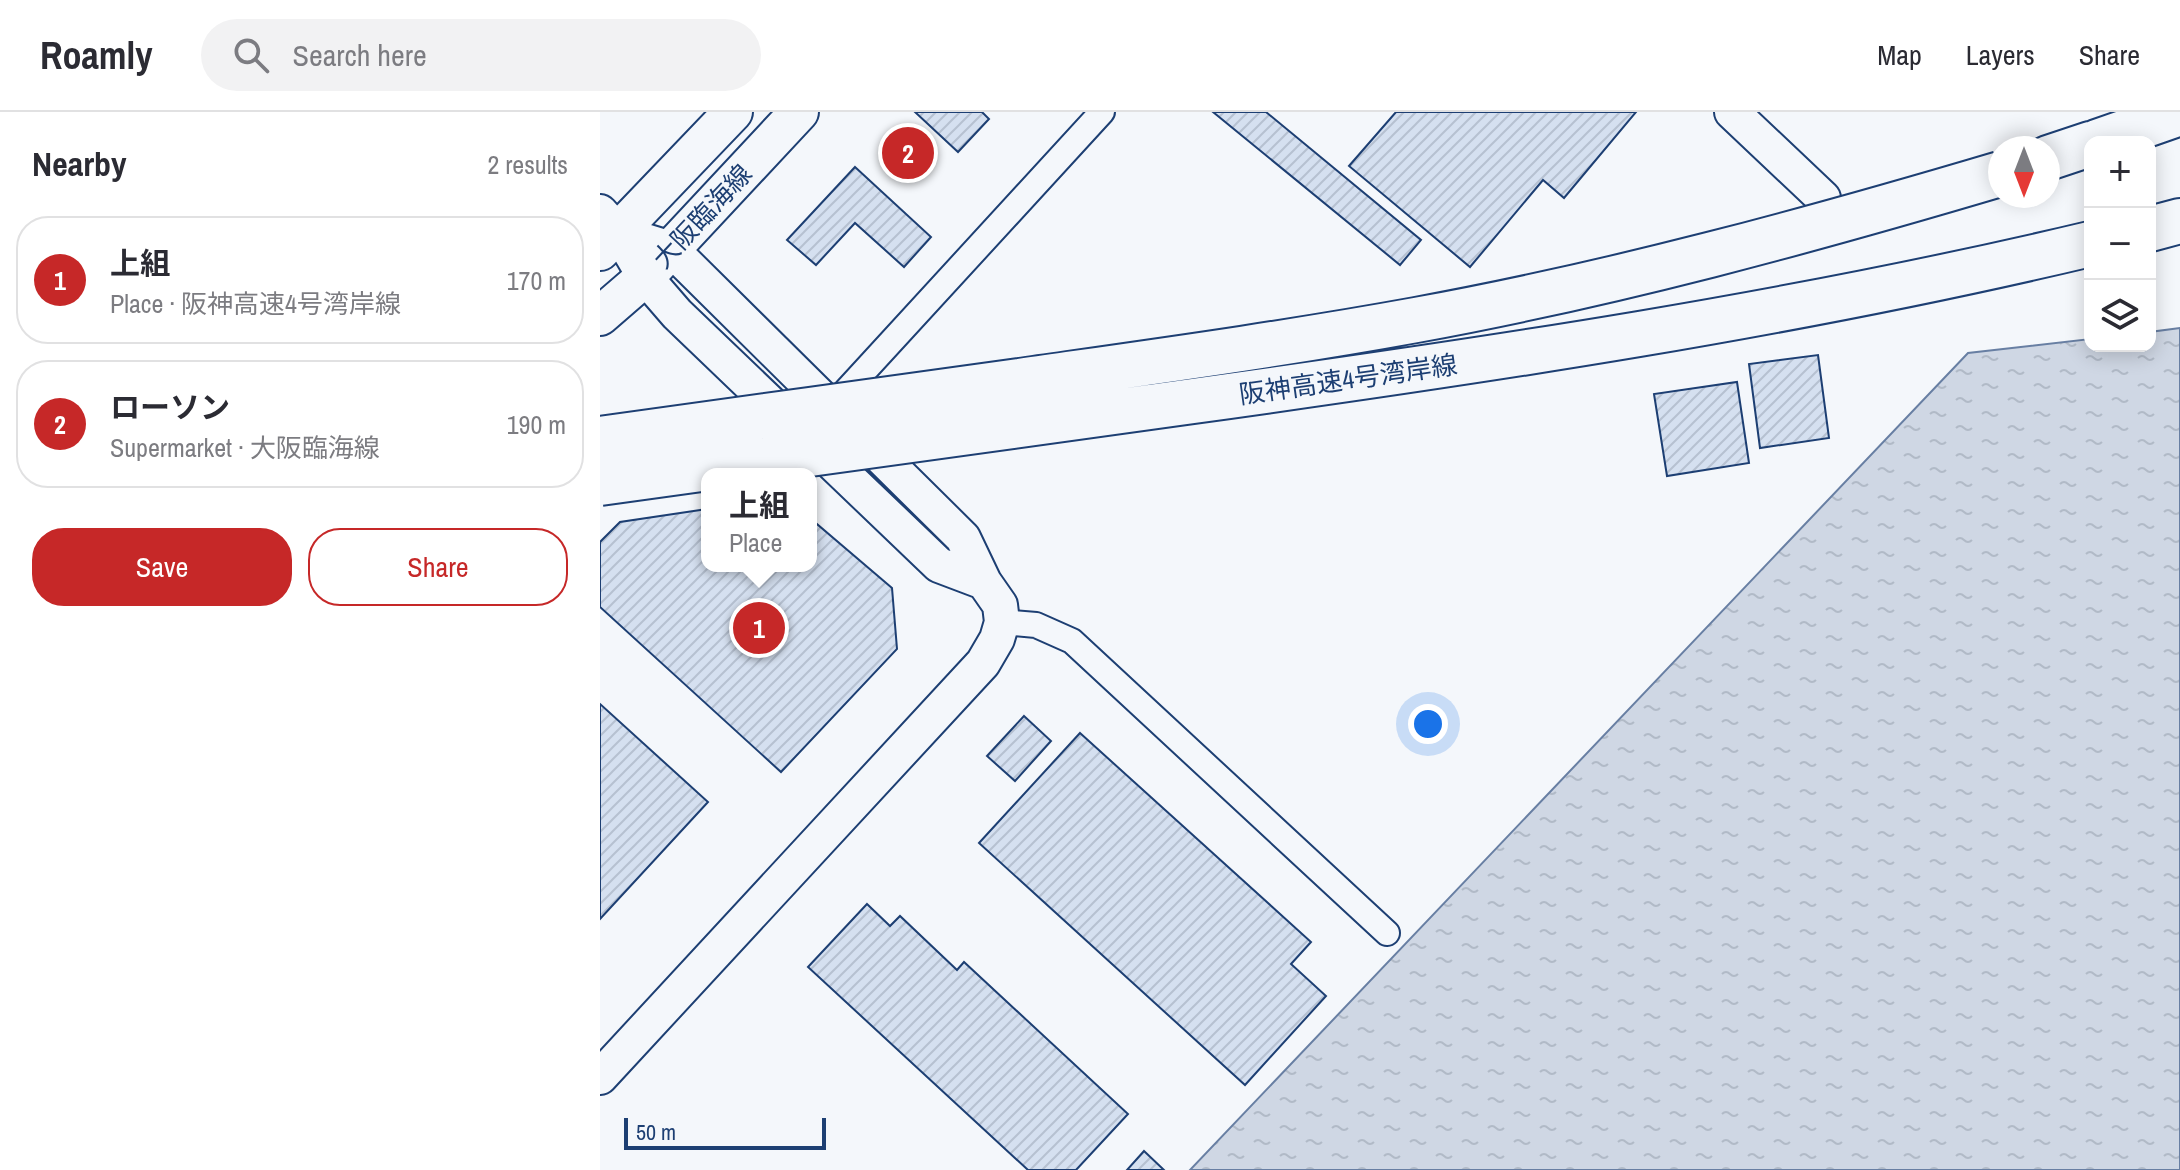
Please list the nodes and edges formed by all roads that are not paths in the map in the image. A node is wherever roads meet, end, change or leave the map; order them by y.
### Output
1 (733, 112) edge
2 (799, 112) edge
3 (1102, 112) edge
4 (1732, 112) edge
5 (2180, 113) edge
6 (2114, 136) edge
7 (2084, 146) edge
8 (2060, 154) edge
9 (1988, 178) edge
10 (1823, 198) dead end
11 (2180, 221) edge
12 (2156, 227) edge
13 (606, 232) edge
14 (2084, 245) edge
15 (671, 249) junction
16 (645, 277) junction
17 (600, 316) edge
18 (829, 408) junction
19 (600, 439) edge
20 (709, 468) edge
21 (701, 469) edge
22 (600, 483) edge
23 (984, 582) junction
24 (1002, 622) junction
25 (1387, 933) dead end
26 (600, 1077) edge

1 - 13 main road, 大阪臨海線
2 - 15 main road, 大阪臨海線
3 - 18 street
4 - 10 street
5 - 6 highway
7 - 8 highway
9 - 19 highway, 阪神高速4号湾岸線, bridge
11 - 12 highway
13 - 15 street
13 - 16 street
14 - 20 highway, 阪神高速4号湾岸線, bridge
15 - 16 main road, 大阪臨海線
15 - 18 street
16 - 17 main road, 大阪臨海線
16 - 23 street
18 - 23 street
21 - 22 highway, 阪神高速4号湾岸線, bridge
23 - 24 street
24 - 25 street
24 - 26 street

